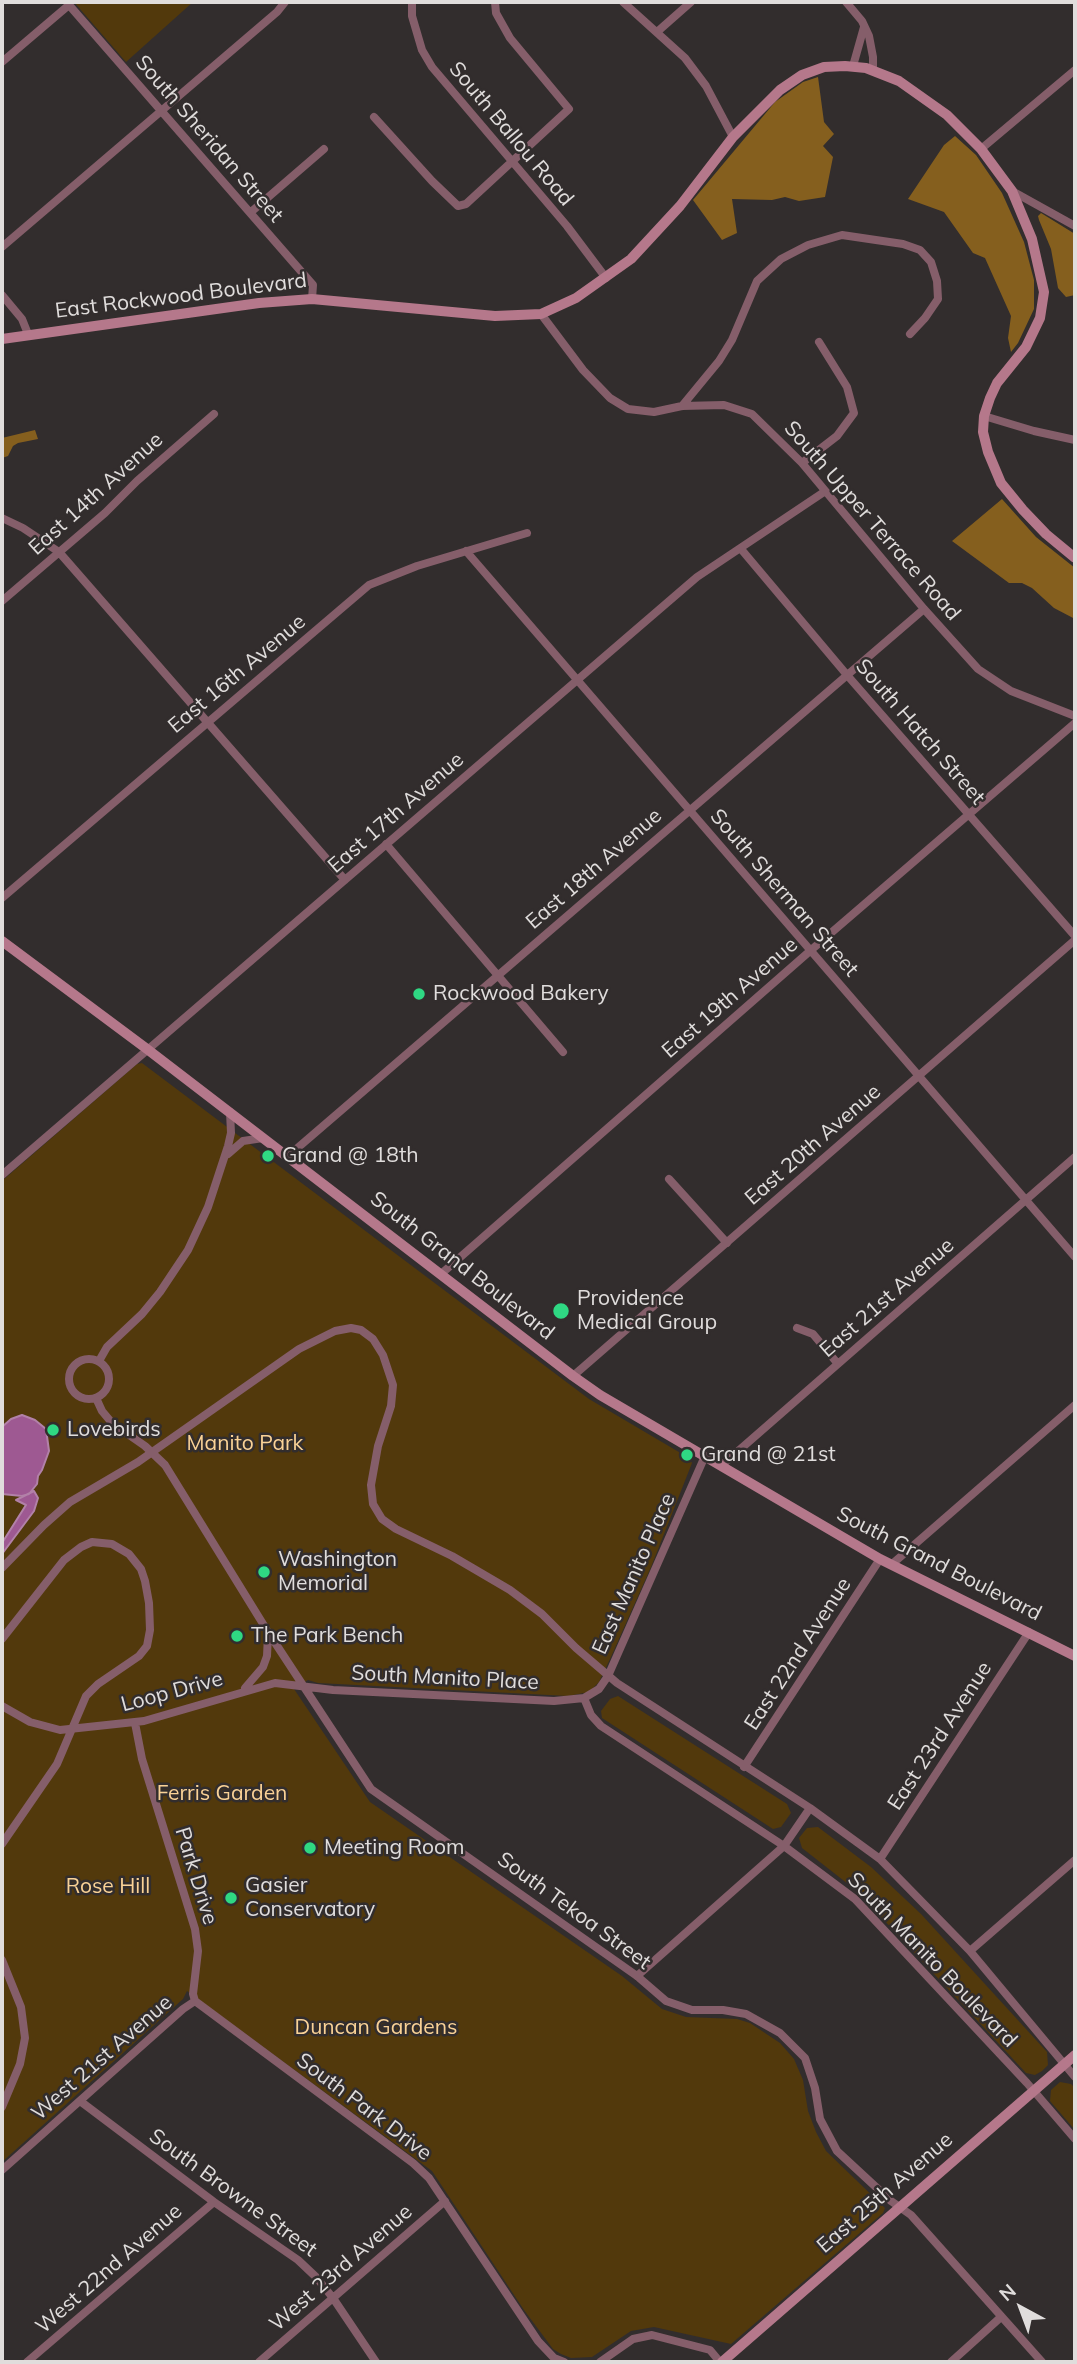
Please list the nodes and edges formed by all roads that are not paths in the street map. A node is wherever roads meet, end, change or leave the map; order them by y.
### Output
1 (285, 2) edge
2 (412, 2) edge
3 (495, 2) edge
4 (623, 2) edge
5 (691, 2) edge
6 (846, 2) edge
7 (864, 24) junction
8 (657, 32) junction
9 (2, 62) edge
10 (853, 66) junction
11 (873, 69) junction
12 (1075, 70) edge
13 (161, 111) junction
14 (374, 117) dead end
15 (733, 137) junction
16 (324, 149) dead end
17 (981, 149) junction
18 (513, 162) junction
19 (1013, 191) junction
20 (251, 212) junction
21 (1075, 226) edge
22 (2, 247) edge
23 (606, 278) junction
24 (2, 295) edge
25 (312, 299) junction
26 (541, 314) junction
27 (28, 334) junction
28 (910, 334) dead end
29 (2, 338) edge
30 (820, 342) dead end
31 (682, 406) junction
32 (214, 414) dead end
33 (984, 416) junction
34 (1075, 440) edge
35 (802, 463) junction
36 (824, 492) junction
37 (2, 518) edge
38 (527, 533) dead end
39 (741, 549) junction
40 (466, 551) junction
41 (59, 552) junction
42 (1075, 558) edge
43 (2, 601) edge
44 (924, 609) junction
45 (847, 675) junction
46 (577, 681) junction
47 (1075, 716) edge
48 (206, 722) junction
49 (1075, 723) edge
50 (690, 811) junction
51 (970, 816) junction
52 (386, 844) junction
53 (345, 880) junction
54 (2, 898) edge
55 (1075, 938) edge
56 (2, 941) edge
57 (810, 951) junction
58 (498, 975) junction
59 (147, 1049) junction
60 (564, 1052) dead end
61 (918, 1076) junction
62 (230, 1112) junction
63 (263, 1138) junction
64 (287, 1157) junction
65 (1075, 1157) edge
66 (224, 1159) junction
67 (2, 1175) edge
68 (669, 1179) dead end
69 (1026, 1201) junction
70 (727, 1243) junction
71 (1075, 1257) edge
72 (441, 1274) junction
73 (797, 1328) dead end
74 (99, 1361) junction
75 (838, 1364) junction
76 (573, 1376) junction
77 (96, 1398) junction
78 (1075, 1405) edge
79 (152, 1452) junction
80 (705, 1456) junction
81 (721, 1466) junction
82 (886, 1562) junction
83 (2, 1568) edge
84 (268, 1632) junction
85 (1029, 1632) junction
86 (2, 1639) edge
87 (1074, 1654) edge
88 (608, 1676) junction
89 (303, 1686) junction
90 (239, 1692) junction
91 (584, 1698) junction
92 (2, 1706) edge
93 (135, 1723) junction
94 (744, 1767) junction
95 (810, 1808) junction
96 (2, 1844) edge
97 (784, 1846) junction
98 (880, 1859) junction
99 (1075, 1860) edge
100 (970, 1951) junction
101 (2, 1960) edge
102 (637, 1976) junction
103 (195, 2001) junction
104 (1075, 2054) edge
105 (1064, 2064) junction
106 (1075, 2077) edge
107 (1033, 2090) junction
108 (80, 2101) junction
109 (2, 2107) edge
110 (1075, 2139) edge
111 (2, 2170) edge
112 (445, 2201) junction
113 (214, 2202) junction
114 (899, 2207) junction
115 (333, 2298) junction
116 (1002, 2318) junction
117 (27, 2362) edge
118 (259, 2362) edge
119 (376, 2362) edge
120 (564, 2362) edge
121 (600, 2362) edge
122 (721, 2362) edge
123 (951, 2362) edge
124 (1042, 2362) edge

1 - 13 street
2 - 18 street, South Ballou Road
3 - 18 street
4 - 8 street
5 - 8 street
6 - 7 street
7 - 10 street
7 - 11 street
8 - 15 street
9 - 13 street, South Sheridan Street
10 - 11 street, East Rockwood Boulevard
10 - 15 street, East Rockwood Boulevard
11 - 17 street, East Rockwood Boulevard
12 - 17 street
13 - 20 street, South Sheridan Street
13 - 22 street
14 - 18 street
15 - 23 street, East Rockwood Boulevard
16 - 20 street
17 - 19 street, East Rockwood Boulevard
18 - 23 street, South Ballou Road
19 - 21 street
19 - 33 street, East Rockwood Boulevard
20 - 25 street, South Sheridan Street
23 - 26 street, East Rockwood Boulevard
24 - 27 street
25 - 26 street, East Rockwood Boulevard
25 - 27 street, East Rockwood Boulevard
26 - 31 street, South Upper Terrace Road
27 - 29 street, East Rockwood Boulevard
28 - 31 street
30 - 35 street
31 - 35 street, South Upper Terrace Road
32 - 41 street, East 14th Avenue
33 - 34 street
33 - 42 street
35 - 36 street, South Upper Terrace Road
36 - 39 street, East 17th Avenue
36 - 44 street, South Upper Terrace Road
37 - 41 street
38 - 40 street, East 16th Avenue
39 - 45 street, South Hatch Street
39 - 46 street, East 17th Avenue
40 - 46 street, South Sherman Street
40 - 48 street, East 16th Avenue
41 - 43 street, East 14th Avenue
41 - 48 street
44 - 45 street, East 18th Avenue
44 - 47 street, South Upper Terrace Road
45 - 50 street, East 18th Avenue
45 - 51 street, South Hatch Street
46 - 50 street, South Sherman Street
46 - 52 street, East 17th Avenue
48 - 53 street
48 - 54 street, East 16th Avenue
49 - 51 street, East 19th Avenue
50 - 57 street, South Sherman Street
50 - 58 street, East 18th Avenue
51 - 55 street, South Hatch Street
51 - 57 street, East 19th Avenue
52 - 53 street, East 17th Avenue
52 - 58 street
53 - 59 street, East 17th Avenue
55 - 61 street, East 20th Avenue
56 - 59 street, South Grand Boulevard
57 - 61 street, South Sherman Street
57 - 72 street, East 19th Avenue
58 - 60 street
58 - 64 street, East 18th Avenue
59 - 62 street, South Grand Boulevard
59 - 67 street, East 17th Avenue
61 - 69 street, South Sherman Street
61 - 70 street, East 20th Avenue
62 - 63 street, South Grand Boulevard
62 - 66 street
63 - 64 street, South Grand Boulevard
63 - 66 street
64 - 72 street, South Grand Boulevard
65 - 69 street, East 21st Avenue
66 - 74 street
68 - 70 street
69 - 71 street, South Sherman Street
69 - 75 street, East 21st Avenue
70 - 76 street, East 20th Avenue
72 - 76 street, South Grand Boulevard
73 - 75 street
74 - 77 street
74 - 77 street
75 - 81 street, East 21st Avenue
76 - 80 street, South Grand Boulevard
77 - 79 street, South Tekoa Street
78 - 82 street, East 22nd Avenue
79 - 83 street, South Manito Boulevard
79 - 84 street, South Tekoa Street
79 - 88 street, South Manito Boulevard
80 - 81 street, South Grand Boulevard
80 - 88 street, East Manito Place
81 - 82 street, South Grand Boulevard
82 - 85 street, South Grand Boulevard
82 - 94 street, East 22nd Avenue
84 - 89 street, South Tekoa Street
84 - 90 street, Loop Drive
85 - 87 street, South Grand Boulevard
85 - 98 street, East 23rd Avenue
86 - 96 street, Loop Drive
88 - 91 street, East Manito Place
88 - 94 street, South Manito Boulevard
89 - 90 street, Loop Drive
89 - 91 street, South Manito Place
89 - 102 street, South Tekoa Street
90 - 93 street, Loop Drive
91 - 97 street, South Manito Boulevard
92 - 93 street, Loop Drive
93 - 103 street, Park Drive
94 - 95 street, South Manito Boulevard
95 - 97 street
95 - 98 street, South Manito Boulevard
97 - 102 street
97 - 107 street, South Manito Boulevard
98 - 100 street, South Manito Boulevard
99 - 100 street
100 - 105 street, South Manito Boulevard
101 - 109 street
102 - 114 street, South Tekoa Street
103 - 108 street, West 21st Avenue
103 - 112 street, South Park Drive
104 - 105 street, East 25th Avenue
105 - 106 street, South Manito Boulevard
105 - 107 street, East 25th Avenue
107 - 110 street, South Manito Boulevard
107 - 114 street, East 25th Avenue
108 - 111 street, West 21st Avenue
108 - 113 street, South Browne Street
112 - 115 street, West 23rd Avenue
112 - 120 street, South Park Drive
113 - 115 street, South Browne Street
113 - 117 street, West 22nd Avenue
114 - 116 street, South Tekoa Street
114 - 122 street, East 25th Avenue
115 - 118 street, West 23rd Avenue
115 - 119 street, South Browne Street
116 - 123 street
116 - 124 street, South Tekoa Street
121 - 122 street

